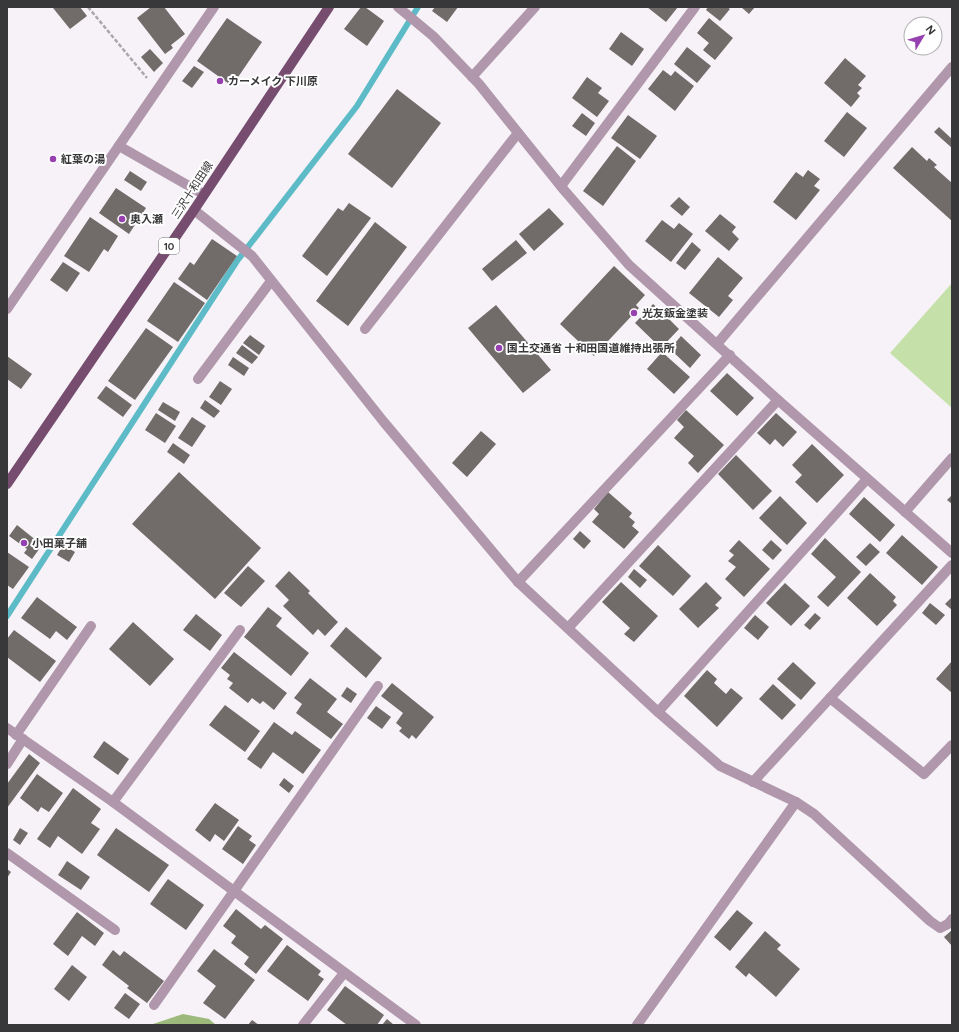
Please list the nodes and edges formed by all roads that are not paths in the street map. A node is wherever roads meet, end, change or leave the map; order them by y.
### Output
1 (214, 7) edge
2 (329, 7) edge
3 (398, 7) edge
4 (535, 7) edge
5 (695, 7) edge
6 (952, 67) edge
7 (472, 77) junction
8 (518, 134) junction
9 (119, 146) junction
10 (561, 186) junction
11 (204, 194) junction
12 (194, 210) junction
13 (271, 281) junction
14 (7, 309) edge
15 (365, 329) dead end
16 (717, 344) junction
17 (730, 355) junction
18 (198, 378) dead end
19 (778, 400) junction
20 (952, 458) edge
21 (867, 479) junction
22 (7, 484) edge
23 (905, 512) junction
24 (952, 553) edge
25 (952, 565) edge
26 (518, 582) junction
27 (91, 626) dead end
28 (568, 628) junction
29 (240, 630) dead end
30 (378, 686) dead end
31 (830, 698) junction
32 (658, 712) junction
33 (7, 728) edge
34 (20, 737) junction
35 (952, 745) edge
36 (7, 764) edge
37 (753, 782) junction
38 (113, 802) junction
39 (796, 802) junction
40 (7, 853) edge
41 (234, 892) junction
42 (952, 919) edge
43 (115, 930) dead end
44 (344, 973) junction
45 (154, 1005) dead end
46 (304, 1025) edge
47 (416, 1025) edge
48 (636, 1025) edge

1 - 9 street
2 - 11 main road, 三沢十和田線 / 10
3 - 7 street
4 - 7 street
5 - 10 street
6 - 16 street
7 - 8 street
8 - 10 street
8 - 15 street
9 - 11 street
9 - 14 street
10 - 16 street
11 - 12 main road, 三沢十和田線 / 10
12 - 13 street
12 - 22 main road, 三沢十和田線 / 10
13 - 18 street
13 - 26 street
16 - 17 street
17 - 19 street
17 - 26 street
19 - 21 street
19 - 28 street
20 - 23 street
21 - 23 street
21 - 32 street
23 - 24 street
25 - 31 street
26 - 28 street
27 - 34 street
28 - 32 street
29 - 38 street
30 - 41 street
31 - 35 street
31 - 37 street
32 - 37 street
33 - 34 street
34 - 36 street
34 - 38 street
37 - 39 street
38 - 41 street
39 - 42 street
39 - 48 street
40 - 43 street
41 - 44 street
41 - 45 street
44 - 46 street
44 - 47 street

